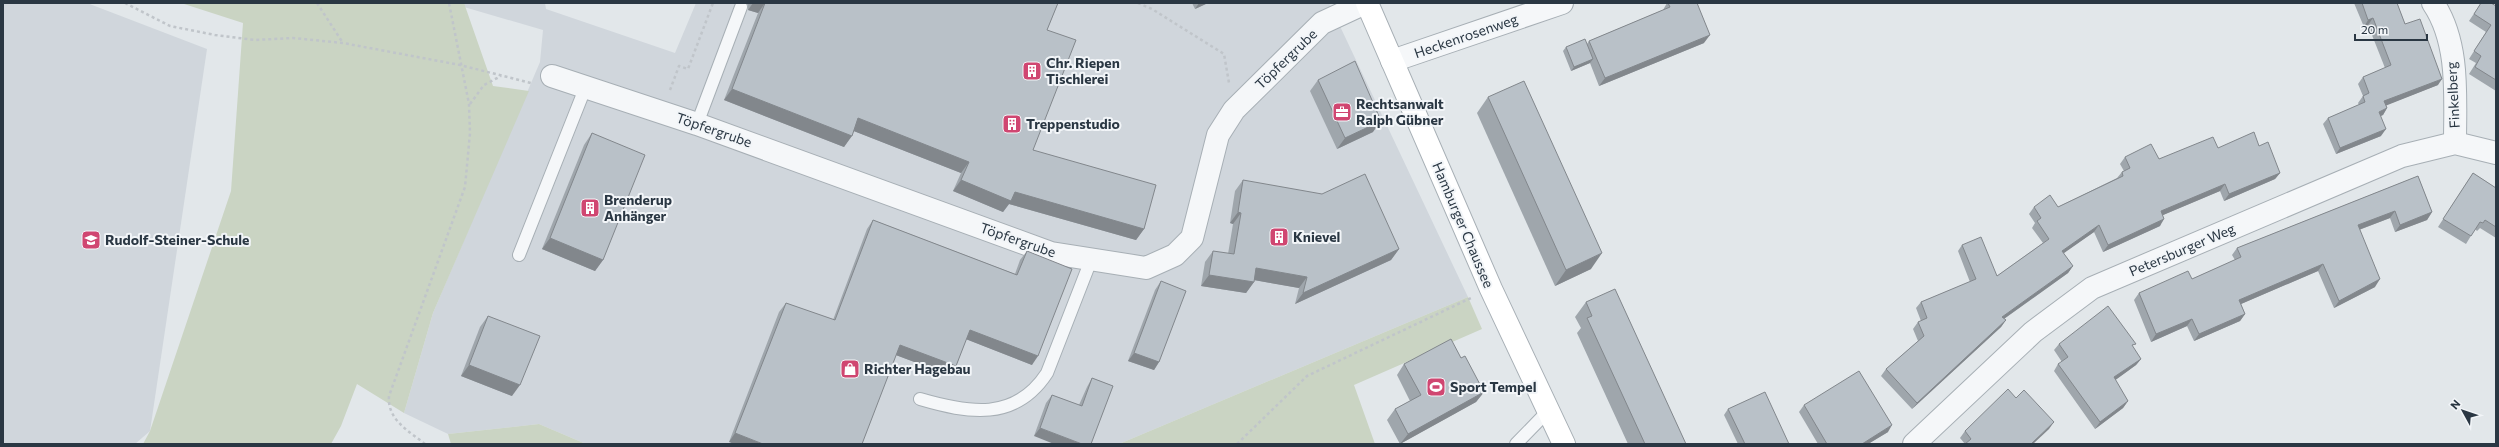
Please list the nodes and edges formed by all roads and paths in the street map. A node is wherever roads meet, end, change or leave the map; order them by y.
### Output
1 (126, 3) edge
2 (317, 3) edge
3 (449, 3) edge
4 (713, 3) edge
5 (1138, 3) edge
6 (1366, 3) edge
7 (1562, 3) edge
8 (2433, 3) edge
9 (741, 7) dead end
10 (343, 44) junction
11 (1392, 61) junction
12 (460, 65) junction
13 (501, 76) junction
14 (552, 76) joint
15 (586, 86) junction
16 (1242, 102) junction
17 (469, 104) junction
18 (662, 112) junction
19 (697, 124) junction
20 (2455, 143) junction
21 (2496, 153) edge
22 (519, 255) dead end
23 (1091, 260) junction
24 (1490, 289) junction
25 (920, 399) dead end
26 (1549, 410) junction
27 (425, 444) edge
28 (1237, 444) edge
29 (1516, 444) edge
30 (1564, 444) edge
31 (1914, 444) edge

1 - 10 path
2 - 10 path
3 - 12 path
4 - 18 path
5 - 16 path
6 - 11 main road, Hamburger Chaussee
6 - 16 street, Töpfergrube
7 - 11 street, Heckenrosenweg
8 - 20 street, Finkelberg
9 - 19 lane
10 - 12 path
11 - 24 main road, Hamburger Chaussee
12 - 13 path
12 - 17 path
13 - 14 path
13 - 17 path
14 - 15 street, Töpfergrube
15 - 18 street, Töpfergrube
15 - 22 lane
16 - 23 street, Töpfergrube
17 - 27 path
18 - 19 street, Töpfergrube
19 - 23 street, Töpfergrube
20 - 21 street, Petersburger Weg
20 - 31 street, Petersburger Weg
23 - 25 lane
24 - 26 main road, Hamburger Chaussee
24 - 28 path
26 - 29 lane
26 - 30 main road, Hamburger Chaussee

